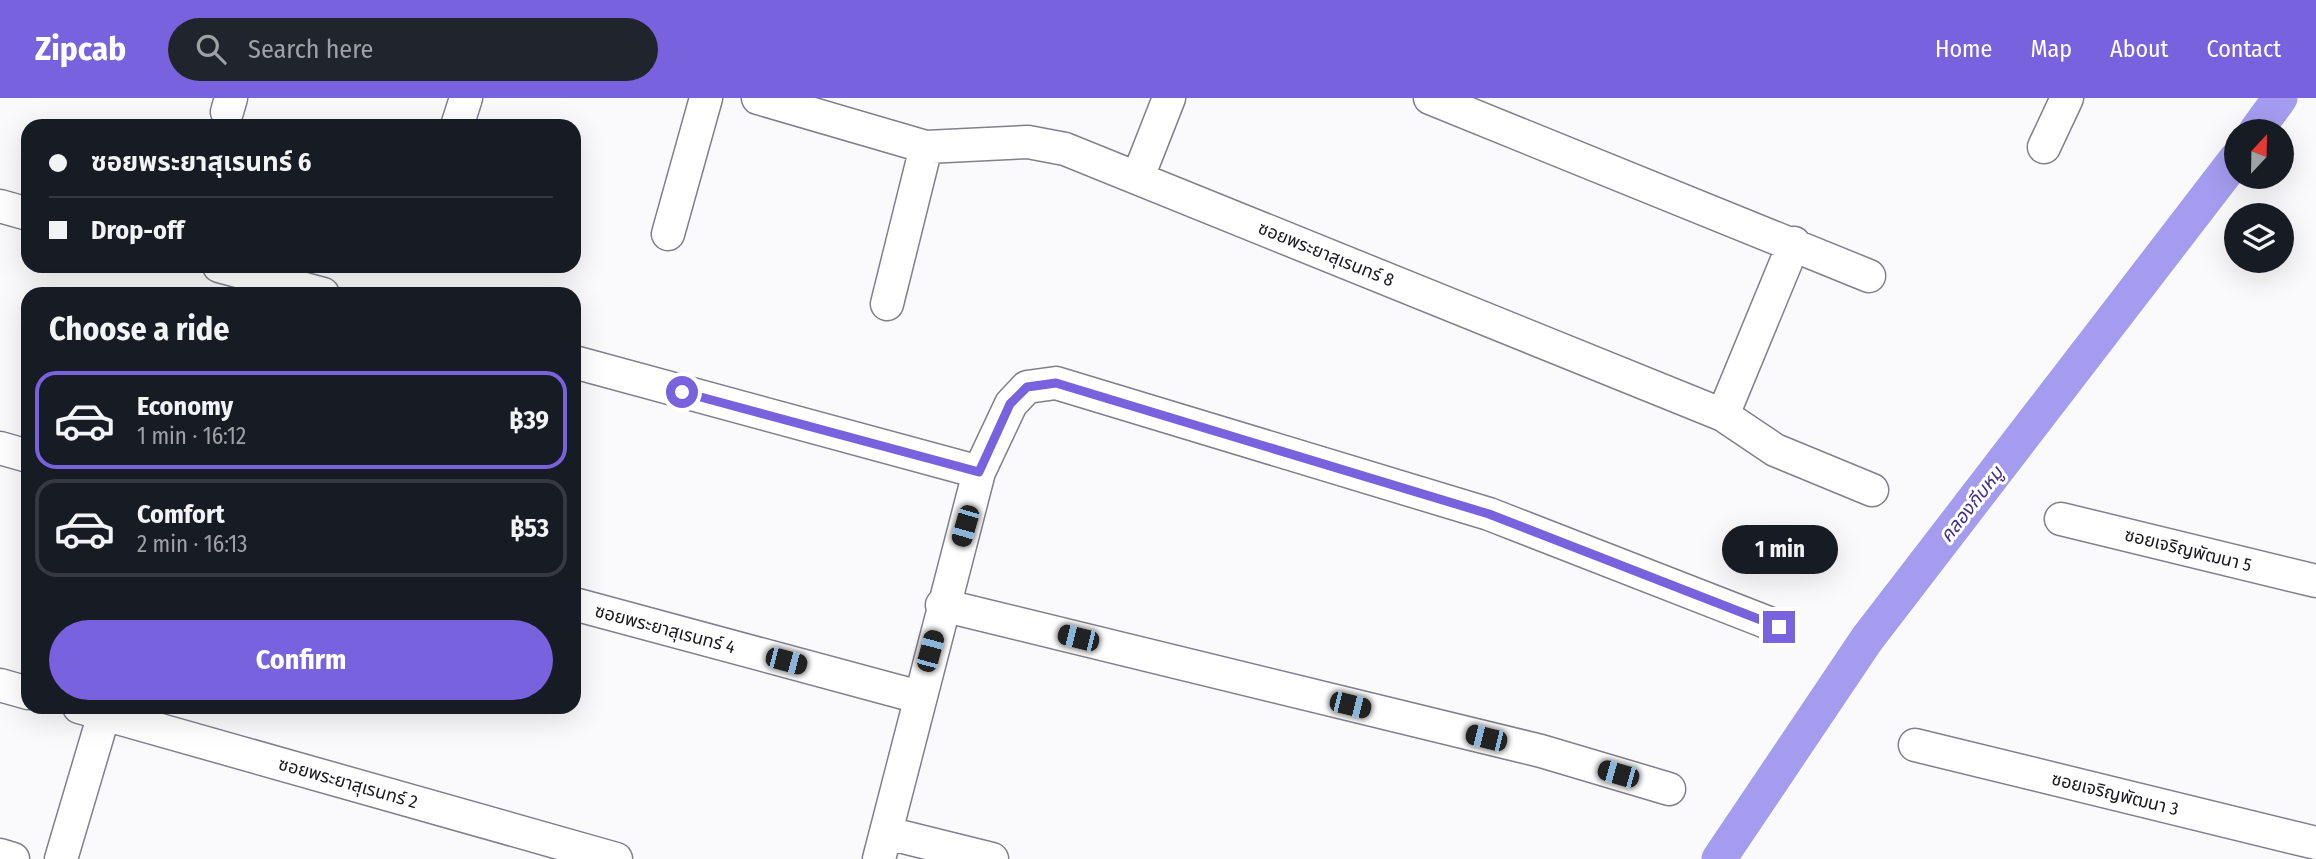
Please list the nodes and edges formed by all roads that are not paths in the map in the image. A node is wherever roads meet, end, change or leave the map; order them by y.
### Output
1 (466, 98) edge
2 (706, 98) edge
3 (758, 98) edge
4 (1169, 98) edge
5 (1430, 98) edge
6 (2067, 98) edge
7 (459, 119) edge
8 (2043, 147) dead end
9 (926, 148) junction
10 (1138, 177) junction
11 (0, 206) edge
12 (21, 212) edge
13 (668, 234) dead end
14 (1794, 243) junction
15 (245, 273) edge
16 (1868, 276) dead end
17 (297, 287) edge
18 (887, 304) dead end
19 (581, 364) edge
20 (1723, 415) junction
21 (0, 449) edge
22 (21, 454) edge
23 (979, 472) junction
24 (1872, 490) dead end
25 (2061, 519) dead end
26 (2316, 581) edge
27 (942, 605) junction
28 (581, 606) edge
29 (1779, 627) dead end
30 (0, 685) edge
31 (21, 691) edge
32 (919, 697) junction
33 (90, 714) edge
34 (102, 714) edge
35 (1915, 745) dead end
36 (1669, 789) dead end
37 (2316, 843) edge
38 (883, 846) edge
39 (0, 855) edge
40 (13, 859) edge
41 (61, 859) edge
42 (616, 859) edge
43 (992, 859) edge

1 - 7 street
2 - 13 street
3 - 9 street, ซอยพระยาสุเรนทร์ 8
4 - 10 street
5 - 14 street
6 - 8 street
9 - 10 street, ซอยพระยาสุเรนทร์ 8
9 - 18 street
10 - 20 street, ซอยพระยาสุเรนทร์ 8
11 - 12 street
14 - 16 street
14 - 20 street
15 - 17 street
19 - 23 street
20 - 24 street, ซอยพระยาสุเรนทร์ 8
21 - 22 street
23 - 27 street
23 - 29 street
25 - 26 street, ซอยเจริญพัฒนา 5
27 - 32 street
27 - 36 street
28 - 32 street, ซอยพระยาสุเรนทร์ 4
30 - 31 street
32 - 38 street
33 - 41 street
34 - 42 street, ซอยพระยาสุเรนทร์ 2
35 - 37 street, ซอยเจริญพัฒนา 3
38 - 43 street
39 - 40 street

